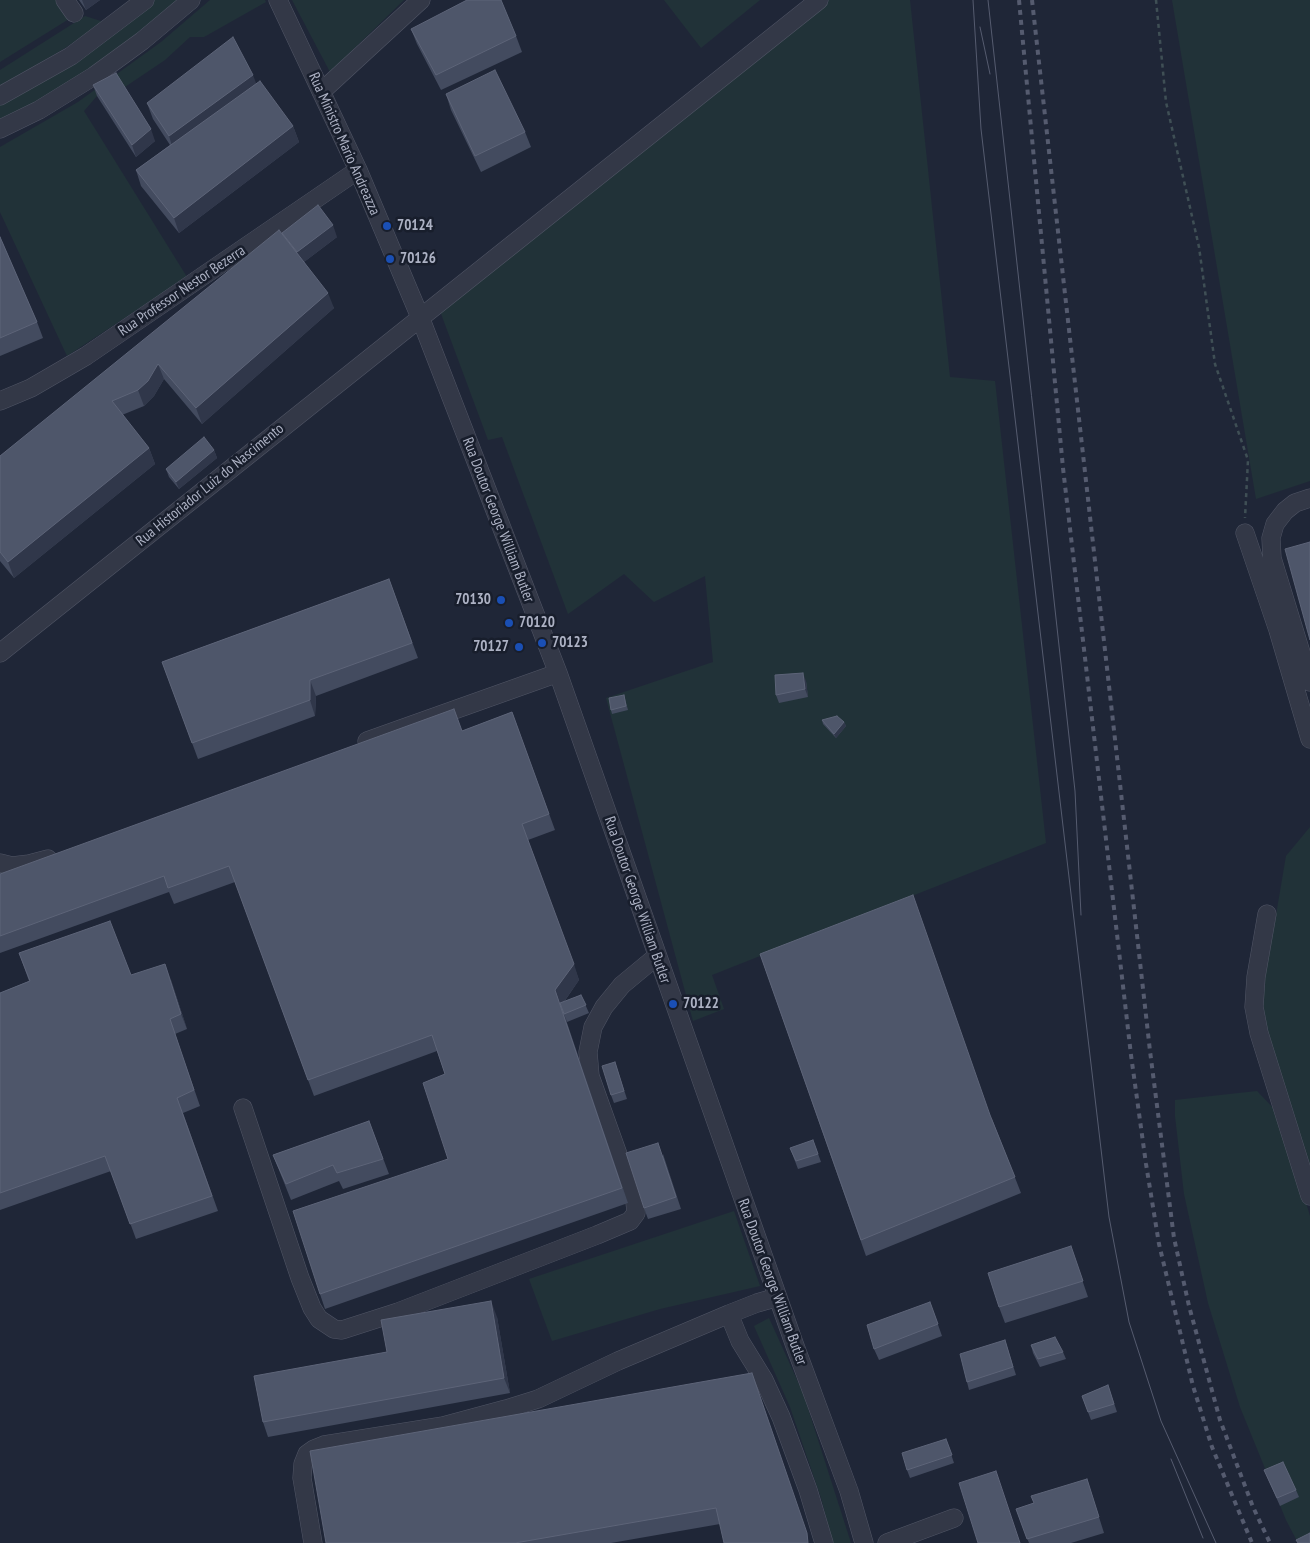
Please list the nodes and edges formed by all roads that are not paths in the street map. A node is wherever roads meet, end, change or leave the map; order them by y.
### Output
1 (145, 0) edge
2 (191, 0) edge
3 (278, 0) edge
4 (421, 0) edge
5 (819, 0) edge
6 (321, 92) junction
7 (0, 96) edge
8 (0, 129) edge
9 (358, 170) junction
10 (420, 317) junction
11 (0, 401) edge
12 (1310, 498) edge
13 (1245, 533) road end
14 (0, 653) edge
15 (558, 673) junction
16 (1310, 682) edge
17 (1310, 738) edge
18 (352, 746) edge
19 (62, 854) edge
20 (0, 863) edge
21 (1267, 914) dead end
22 (657, 956) junction
23 (243, 1108) dead end
24 (1310, 1196) edge
25 (778, 1297) junction
26 (729, 1314) junction
27 (954, 1518) dead end
28 (313, 1543) edge
29 (824, 1543) edge
30 (864, 1543) edge
31 (887, 1543) edge

1 - 7 street
2 - 8 street
3 - 6 street, Rua Ministro Mario Andreazza
4 - 6 street
5 - 10 street, Rua Historiador Luiz do Nascimento
6 - 9 street, Rua Ministro Mario Andreazza
9 - 10 street, Rua Ministro Mario Andreazza
9 - 11 street, Rua Professor Nestor Bezerra
10 - 14 street, Rua Historiador Luiz do Nascimento
10 - 15 street, Rua Doutor George William Butler
12 - 16 street
13 - 17 street
15 - 18 street
15 - 22 street, Rua Doutor George William Butler
19 - 20 street
21 - 24 street
22 - 23 street
22 - 25 street, Rua Doutor George William Butler
25 - 26 street
25 - 30 street, Rua Doutor George William Butler
26 - 28 street
26 - 29 street
27 - 31 street

